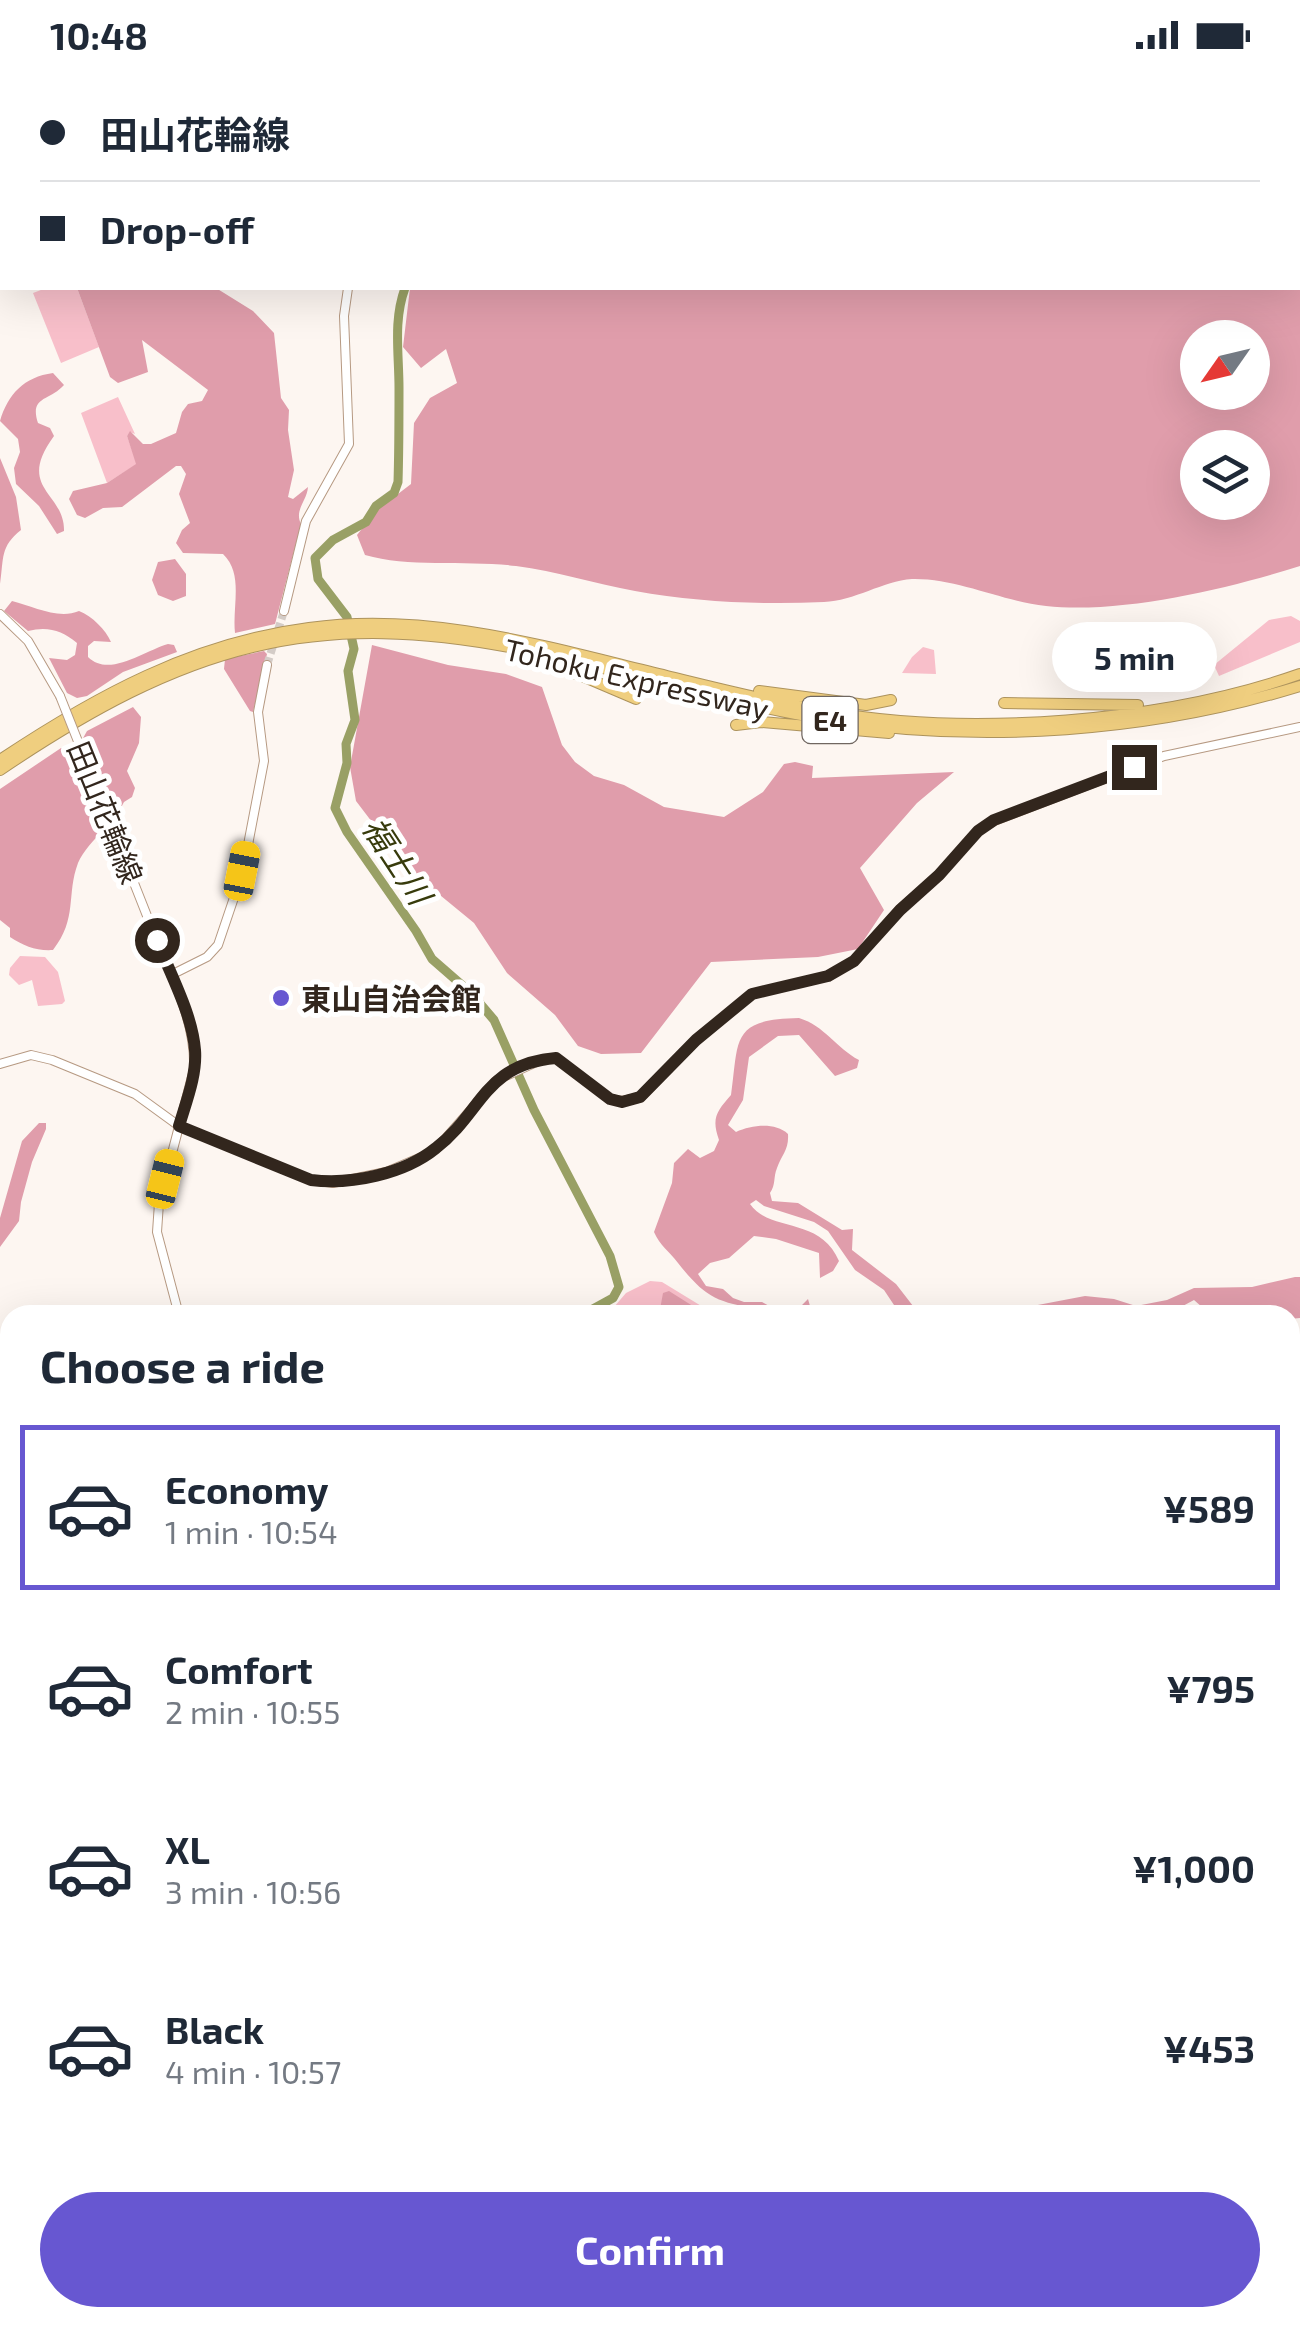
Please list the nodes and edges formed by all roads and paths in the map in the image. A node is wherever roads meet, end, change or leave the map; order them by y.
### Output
1 (348, 290) edge
2 (284, 611) tunnel mouth
3 (0, 614) edge
4 (362, 628) junction
5 (341, 629) junction
6 (469, 640) junction
7 (267, 666) tunnel mouth
8 (1300, 674) edge
9 (665, 676) junction
10 (1300, 686) edge
11 (1218, 696) junction
12 (636, 700) dead end
13 (891, 700) dead end
14 (1004, 703) dead end
15 (736, 724) dead end
16 (1300, 727) edge
17 (984, 731) junction
18 (0, 760) edge
19 (0, 770) edge
20 (171, 976) junction
21 (0, 1064) edge
22 (179, 1126) junction
23 (176, 1305) edge

1 - 2 street
3 - 20 street, 田山花輪線, bridge
4 - 5 highway, Tohoku Expressway / E4
4 - 6 highway, Tohoku Expressway / E4
4 - 9 highway, Tohoku Expressway / E4
5 - 18 highway, Tohoku Expressway / E4
5 - 19 highway, Tohoku Expressway / E4
6 - 12 highway
6 - 17 highway, Tohoku Expressway / E4
7 - 20 street
8 - 11 highway, Tohoku Expressway / E4
9 - 11 highway, Tohoku Expressway / E4
9 - 13 highway
10 - 17 highway, Tohoku Expressway / E4
11 - 14 highway
15 - 17 highway
16 - 22 street
20 - 22 street, 田山花輪線
21 - 22 street
22 - 23 street, 田山花輪線

